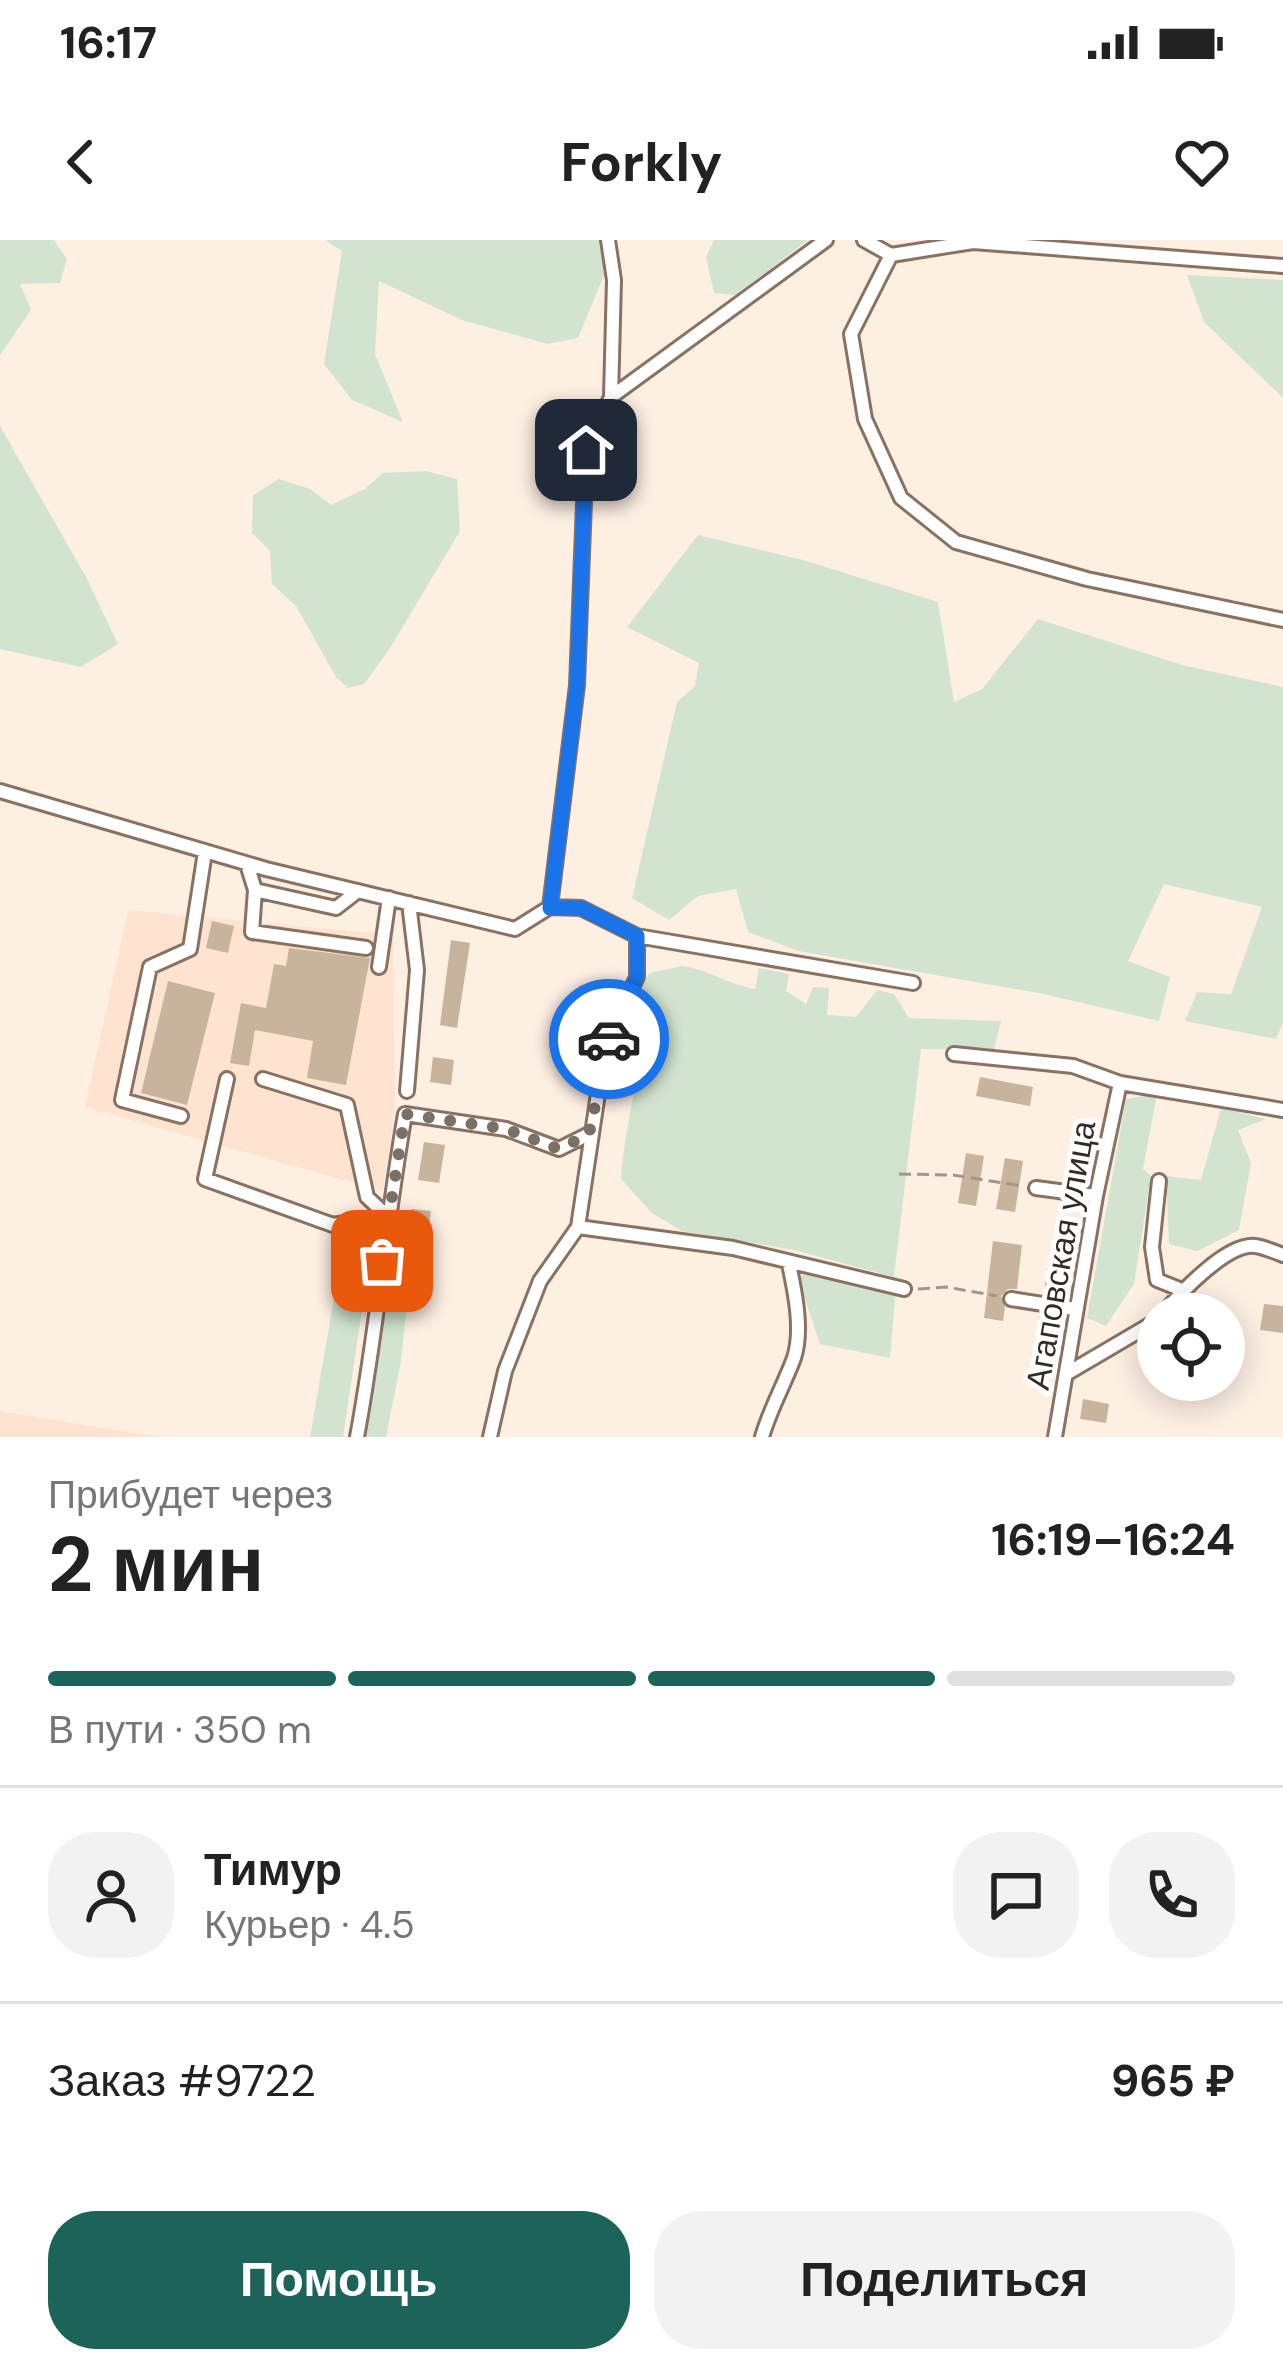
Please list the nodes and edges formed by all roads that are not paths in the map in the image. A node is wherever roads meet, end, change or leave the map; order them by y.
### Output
1 (608, 240) edge
2 (826, 240) edge
3 (864, 240) edge
4 (890, 255) junction
5 (1283, 266) edge
6 (611, 397) junction
7 (1283, 620) edge
8 (0, 791) edge
9 (205, 851) junction
10 (247, 864) junction
11 (255, 890) junction
12 (358, 891) junction
13 (388, 898) junction
14 (409, 903) junction
15 (550, 908) junction
16 (637, 936) junction
17 (366, 948) dead end
18 (379, 968) dead end
19 (914, 983) dead end
20 (954, 1054) dead end
21 (227, 1079) dead end
22 (263, 1079) dead end
23 (1120, 1083) junction
24 (407, 1090) dead end
25 (1283, 1110) edge
26 (181, 1116) dead end
27 (589, 1134) junction
28 (1159, 1181) dead end
29 (1036, 1188) road end
30 (1096, 1196) junction
31 (387, 1216) junction
32 (578, 1227) junction
33 (1283, 1256) edge
34 (789, 1264) junction
35 (904, 1289) road end
36 (1182, 1290) junction
37 (1180, 1293) edge
38 (1011, 1299) road end
39 (1076, 1309) junction
40 (1137, 1331) edge
41 (1066, 1374) junction
42 (357, 1437) edge
43 (490, 1437) edge
44 (762, 1437) edge
45 (1055, 1437) edge

1 - 6 street
2 - 6 street
3 - 4 street
4 - 5 street
4 - 7 street
6 - 15 street
8 - 9 street
9 - 10 street
9 - 26 street
10 - 11 street
10 - 12 street
11 - 12 street
11 - 17 street
12 - 13 street
13 - 14 street
13 - 18 street
14 - 15 street
14 - 24 street
15 - 16 street
16 - 19 street
16 - 27 street
20 - 23 street
21 - 31 street
22 - 31 street
23 - 25 street
23 - 30 street, Агаповская улица
27 - 31 street
27 - 32 street
28 - 36 street
29 - 30 street
30 - 39 street, Агаповская улица
31 - 42 street
32 - 34 street
32 - 43 street
33 - 36 street
34 - 35 street
34 - 44 street
36 - 37 street
38 - 39 street
39 - 41 street, Агаповская улица
40 - 41 street
41 - 45 street, Агаповская улица

